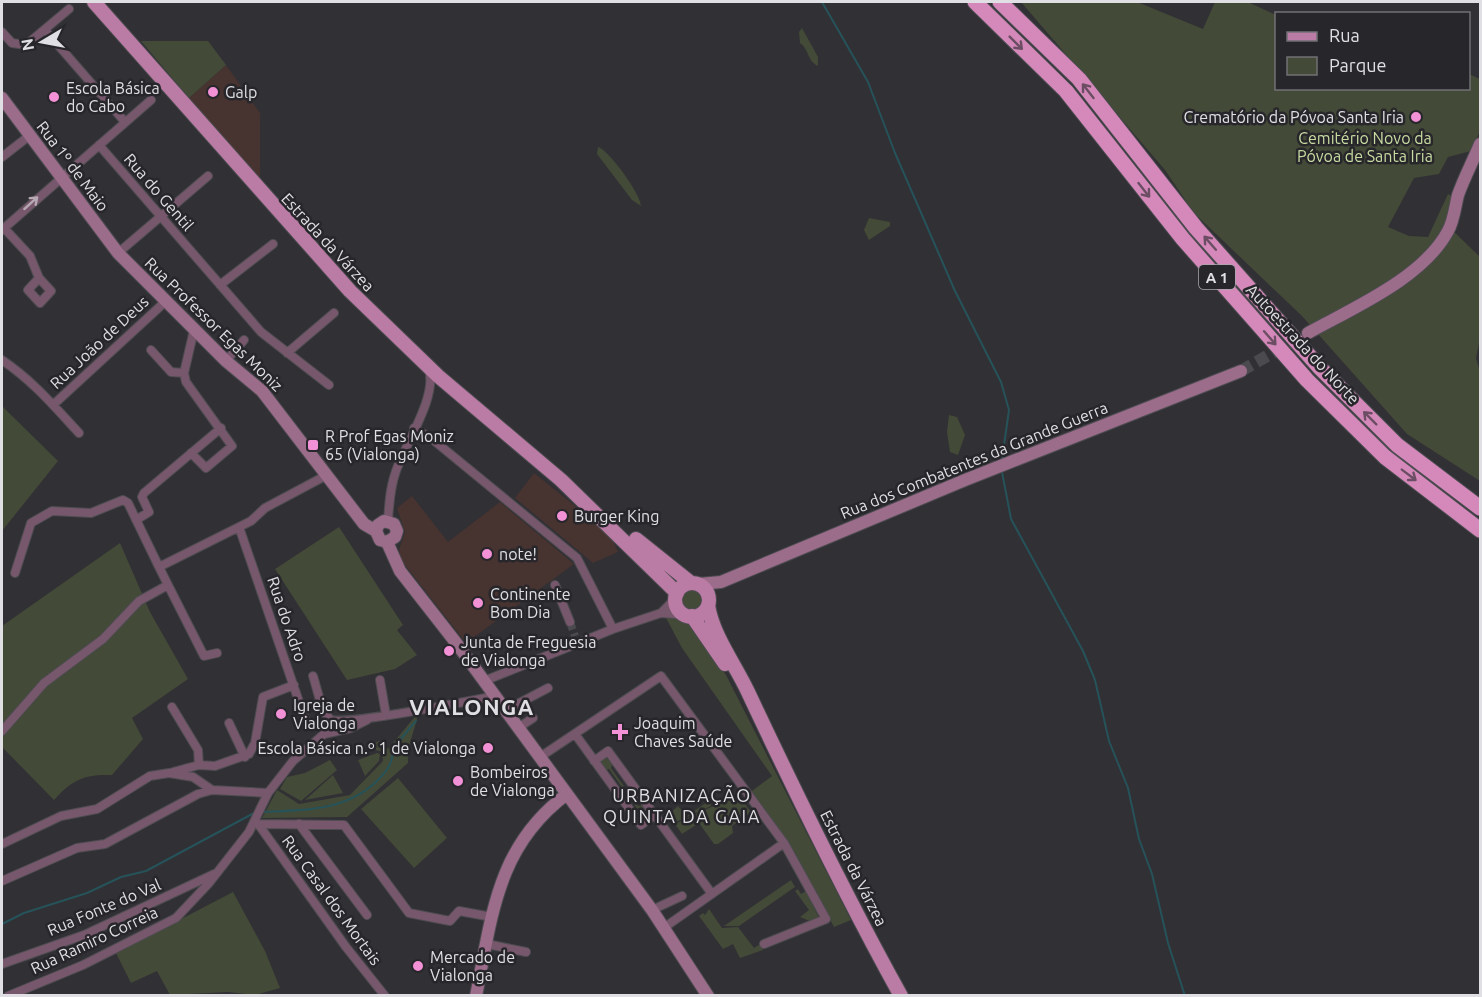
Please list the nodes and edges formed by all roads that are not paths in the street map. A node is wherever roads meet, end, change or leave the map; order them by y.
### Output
1 (94, 2) edge
2 (975, 2) edge
3 (1000, 2) edge
4 (69, 9) dead end
5 (45, 30) junction
6 (2, 32) edge
7 (2, 98) edge
8 (151, 100) dead end
9 (125, 122) junction
10 (29, 136) junction
11 (1480, 144) edge
12 (99, 145) junction
13 (2, 157) edge
14 (208, 176) dead end
15 (60, 177) junction
16 (160, 216) junction
17 (3, 229) edge
18 (273, 244) dead end
19 (118, 253) junction
20 (39, 278) dead end
21 (220, 285) junction
22 (166, 301) junction
23 (334, 313) dead end
24 (194, 330) junction
25 (1308, 333) tunnel mouth
26 (244, 340) dead end
27 (151, 351) dead end
28 (287, 353) junction
29 (2, 360) edge
30 (226, 361) junction
31 (425, 364) junction
32 (1241, 371) tunnel mouth
33 (184, 373) junction
34 (329, 385) dead end
35 (450, 387) junction
36 (430, 393) junction
37 (53, 405) junction
38 (221, 428) junction
39 (414, 428) junction
40 (79, 433) dead end
41 (191, 453) junction
42 (327, 475) junction
43 (561, 480) junction
44 (1480, 508) edge
45 (136, 520) junction
46 (388, 521) junction
47 (239, 527) junction
48 (1480, 530) edge
49 (376, 531) junction
50 (387, 542) junction
51 (159, 567) junction
52 (15, 573) dead end
53 (168, 585) junction
54 (555, 585) dead end
55 (702, 592) junction
56 (676, 595) junction
57 (661, 613) junction
58 (689, 616) junction
59 (570, 622) tunnel mouth
60 (613, 629) junction
61 (217, 653) dead end
62 (314, 676) dead end
63 (380, 680) dead end
64 (484, 681) junction
65 (294, 685) junction
66 (548, 688) dead end
67 (495, 696) junction
68 (172, 707) dead end
69 (506, 710) junction
70 (386, 715) junction
71 (533, 718) dead end
72 (367, 720) junction
73 (306, 722) dead end
74 (229, 723) dead end
75 (518, 728) junction
76 (2, 731) edge
77 (234, 734) junction
78 (575, 734) junction
79 (224, 739) dead end
80 (777, 755) junction
81 (245, 757) junction
82 (540, 757) junction
83 (594, 761) junction
84 (199, 765) junction
85 (169, 773) junction
86 (212, 790) junction
87 (268, 794) junction
88 (567, 794) junction
89 (655, 814) junction
90 (257, 823) junction
91 (299, 824) junction
92 (784, 843) junction
93 (2, 844) edge
94 (217, 872) junction
95 (2, 882) edge
96 (712, 894) junction
97 (682, 896) dead end
98 (652, 910) junction
99 (367, 915) dead end
100 (492, 917) junction
101 (665, 927) junction
102 (486, 944) junction
103 (764, 944) dead end
104 (526, 952) dead end
105 (2, 964) edge
106 (8, 996) edge
107 (385, 996) edge
108 (476, 996) edge
109 (708, 996) edge
110 (901, 996) edge

1 - 31 main road, Estrada da Várzea
2 -> 48 highway, Autoestrada do Norte / A 1
44 -> 3 highway, Autoestrada do Norte / A 1
4 - 5 street
5 - 6 street
5 - 9 street
7 - 10 street, Rua 1º de Maio
8 - 9 street
9 - 12 street
10 - 13 street
10 - 15 street, Rua 1º de Maio
11 - 25 street
12 - 15 street
12 - 16 street, Rua do Gentil
14 - 16 street
17 -> 15 street
15 - 19 street, Rua 1º de Maio
16 - 19 street
16 - 21 street, Rua do Gentil
17 - 20 street
18 - 21 street
19 - 22 street, Rua Professor Egas Moniz
21 - 28 street, Rua do Gentil
22 - 24 street, Rua Professor Egas Moniz
22 - 37 street, Rua João de Deus
23 - 28 street
24 - 30 street, Rua Professor Egas Moniz
24 - 33 street
26 - 30 street
27 - 33 street
28 - 34 street, Rua do Gentil
29 - 37 street
30 - 42 street, Rua Professor Egas Moniz
31 - 35 main road, Estrada da Várzea
31 - 36 street
32 - 55 street, Rua dos Combatentes da Grande Guerra
33 - 38 street
35 - 36 street
35 - 43 main road, Estrada da Várzea
36 - 39 street
37 - 40 street
38 - 41 street
38 - 41 street
39 - 46 street
39 - 60 street
41 - 45 street
42 - 47 street
42 - 49 street, Rua Professor Egas Moniz
43 - 55 main road, Estrada da Várzea
43 - 56 main road, Estrada da Várzea
45 - 51 street
45 - 52 street
46 - 49 street
46 - 50 street, Rua Professor Egas Moniz
47 - 51 street
47 - 65 street, Rua do Adro
49 - 50 street, Rua Professor Egas Moniz
50 - 64 street, Rua Professor Egas Moniz
51 - 53 street
53 - 61 street
53 - 76 street
54 - 59 street
55 - 56 main road
55 - 58 main road
55 - 80 main road, Estrada da Várzea
56 - 57 street
56 - 58 main road, Estrada da Várzea
57 - 58 street
57 - 60 street
58 - 80 main road, Estrada da Várzea
60 - 64 street
62 - 72 street
63 - 70 street
64 - 67 street, Rua Professor Egas Moniz
65 - 73 street, Rua do Adro
65 - 81 street
66 - 69 street
67 - 69 street, Rua Professor Egas Moniz
67 - 70 street
68 - 84 street
69 - 75 street, Rua Professor Egas Moniz
70 - 72 street
71 - 75 street
72 - 87 street, Rua Ramiro Correia
74 - 77 street
75 - 82 street, Rua Professor Egas Moniz
77 - 79 street
77 - 81 street
78 - 82 street
78 - 83 street
78 - 92 street
80 - 110 main road, Estrada da Várzea
81 - 84 street
82 - 88 street, Rua Professor Egas Moniz
83 - 89 street
83 - 89 street
84 - 85 street
85 - 86 street
85 - 93 street
86 - 87 street
86 - 95 street
87 - 90 street, Rua Ramiro Correia
88 - 98 street, Rua Professor Egas Moniz
88 - 100 street
89 - 96 street
90 - 91 street
90 - 94 street, Rua Ramiro Correia
90 - 107 street, Rua Casal dos Mortais
91 - 99 street
91 - 100 street
92 - 96 street
92 - 103 street
94 - 105 street, Rua Fonte do Val
94 - 106 street, Rua Ramiro Correia
96 - 101 street
97 - 98 street
98 - 101 street, Rua Professor Egas Moniz
100 - 102 street
101 - 109 street, Rua Professor Egas Moniz
102 - 104 street
102 - 108 street

